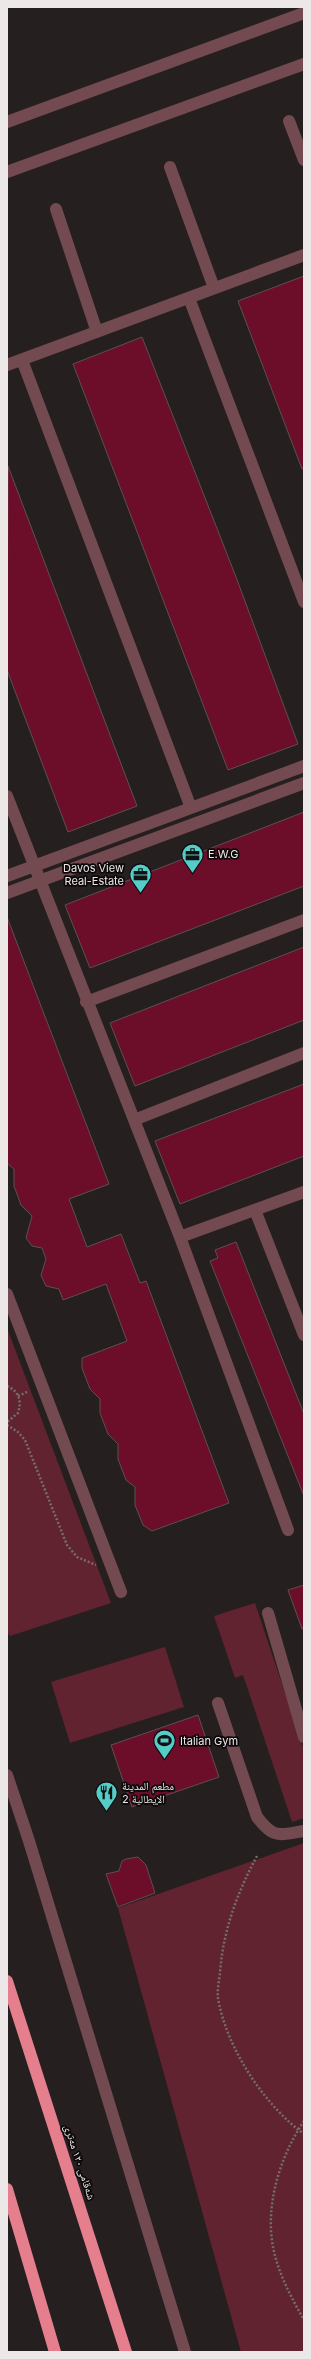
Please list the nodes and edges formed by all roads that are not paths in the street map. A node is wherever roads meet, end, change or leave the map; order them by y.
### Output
1 (304, 13) edge
2 (304, 64) edge
3 (289, 121) dead end
4 (7, 122) edge
5 (304, 160) edge
6 (170, 167) dead end
7 (7, 172) edge
8 (56, 208) dead end
9 (304, 255) edge
10 (214, 288) junction
11 (189, 298) junction
12 (96, 332) junction
13 (22, 360) junction
14 (7, 365) edge
15 (304, 602) edge
16 (304, 766) edge
17 (304, 783) edge
18 (7, 796) edge
19 (191, 808) junction
20 (34, 866) junction
21 (7, 876) edge
22 (39, 880) junction
23 (7, 893) edge
24 (304, 920) edge
25 (86, 1002) junction
26 (304, 1053) edge
27 (134, 1120) junction
28 (304, 1192) edge
29 (255, 1210) junction
30 (180, 1237) junction
31 (7, 1294) edge
32 (304, 1336) edge
33 (288, 1530) dead end
34 (121, 1592) dead end
35 (268, 1613) dead end
36 (218, 1703) dead end
37 (304, 1737) edge
38 (7, 1775) edge
39 (304, 1831) edge
40 (7, 1981) edge
41 (7, 2189) edge
42 (56, 2352) edge
43 (126, 2352) edge
44 (185, 2352) edge

1 - 4 street
2 - 7 street
3 - 5 street
6 - 10 street
8 - 12 street
9 - 10 street
10 - 11 street
11 - 12 street
11 - 15 street
12 - 13 street
13 - 14 street
13 - 19 street
16 - 19 street
17 - 22 street
18 - 20 street
19 - 20 street
20 - 21 street
20 - 22 street
22 - 23 street
22 - 25 street
24 - 25 street
25 - 27 street
26 - 27 street
27 - 30 street
28 - 29 street
29 - 30 street
29 - 32 street
30 - 33 street
31 - 34 street
35 - 37 street
36 - 39 street
38 - 44 street
40 - 43 highway, شەقامی ١٢٠ مەتری
41 - 42 highway

